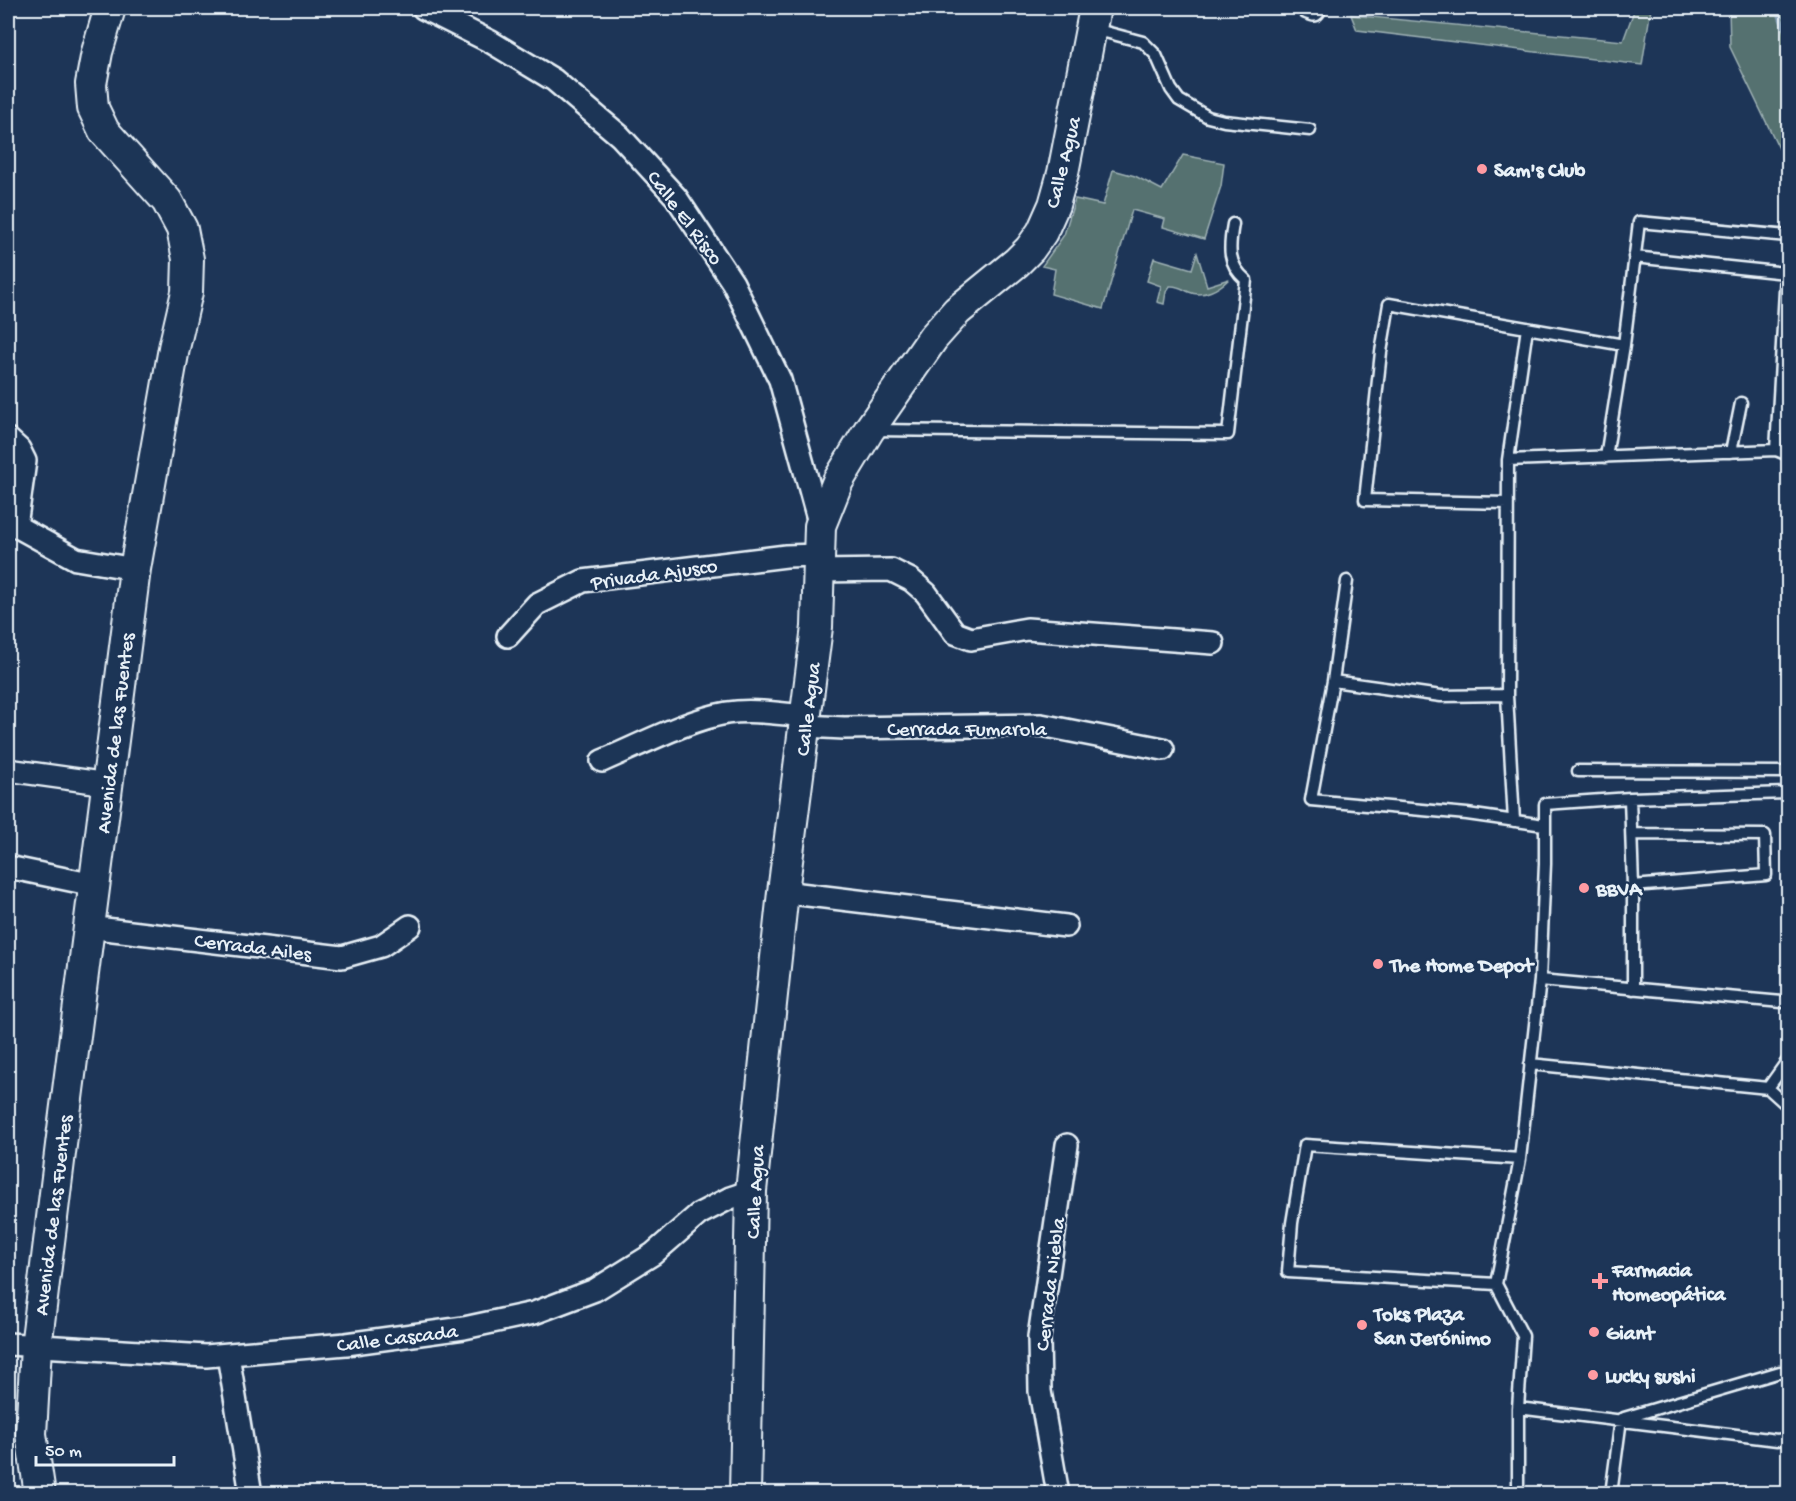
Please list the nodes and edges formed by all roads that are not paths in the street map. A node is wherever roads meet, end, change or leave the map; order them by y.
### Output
1 (110, 8) edge
2 (433, 10) edge
3 (1093, 18) edge
4 (1310, 130) dead end
5 (1233, 224) dead end
6 (1788, 236) edge
7 (1634, 257) junction
8 (1527, 328) junction
9 (1624, 345) junction
10 (1741, 403) dead end
11 (869, 430) junction
12 (8, 439) edge
13 (1776, 450) junction
14 (1731, 452) junction
15 (1788, 455) edge
16 (1606, 457) junction
17 (1508, 460) junction
18 (1508, 503) junction
19 (12, 525) edge
20 (819, 551) junction
21 (135, 568) junction
22 (1347, 581) dead end
23 (508, 636) dead end
24 (1214, 643) dead end
25 (1334, 681) junction
26 (1507, 695) junction
27 (805, 721) junction
28 (1163, 749) dead end
29 (602, 761) dead end
30 (8, 770) edge
31 (1578, 771) dead end
32 (1788, 772) edge
33 (108, 784) junction
34 (1788, 793) edge
35 (1630, 798) junction
36 (1514, 821) junction
37 (1544, 825) junction
38 (1632, 834) junction
39 (8, 867) edge
40 (94, 885) junction
41 (1633, 886) junction
42 (783, 892) junction
43 (410, 926) dead end
44 (1066, 926) dead end
45 (88, 927) junction
46 (1540, 980) junction
47 (1633, 988) junction
48 (1782, 1002) dead end
49 (1788, 1060) edge
50 (1530, 1064) junction
51 (1768, 1088) junction
52 (1788, 1106) edge
53 (1067, 1145) dead end
54 (1520, 1159) junction
55 (751, 1191) junction
56 (1496, 1284) junction
57 (22, 1345) edge
58 (228, 1355) junction
59 (1788, 1375) edge
60 (1518, 1408) junction
61 (1621, 1419) junction
62 (1788, 1434) edge
63 (40, 1494) edge
64 (251, 1494) edge
65 (745, 1494) edge
66 (1058, 1494) edge
67 (1518, 1494) edge
68 (1611, 1494) edge

1 - 21 street, Avenida de las Fuentes
2 - 20 street, Calle El Risco
3 - 4 lane
3 - 11 street, Calle Agua
5 - 11 lane
6 - 7 lane
7 - 9 lane
7 - 13 lane
8 - 9 lane
8 - 17 lane
8 - 18 lane
9 - 16 lane
10 - 14 lane
11 - 20 street, Calle Agua
12 - 19 street
13 - 14 lane
13 - 15 lane
14 - 16 lane
16 - 17 lane
17 - 18 lane
18 - 26 lane
19 - 21 street
20 - 23 street, Privada Ajusco
20 - 24 street, Privada Ajusco
20 - 27 street, Calle Agua
21 - 33 street, Avenida de las Fuentes
22 - 25 lane
25 - 26 lane
25 - 36 lane
26 - 36 lane
27 - 28 street, Cerrada Fumarola
27 - 29 street, Cerrada Fumarola
27 - 42 street, Calle Agua
30 - 33 street
31 - 32 lane
33 - 40 street, Avenida de las Fuentes
34 - 35 lane
35 - 37 lane
35 - 38 lane
36 - 37 lane
37 - 46 lane
38 - 41 lane
38 - 41 lane
39 - 40 street
40 - 45 street, Avenida de las Fuentes
41 - 47 lane
42 - 44 street
42 - 55 street, Calle Agua
43 - 45 street, Cerrada Ailes
45 - 57 street, Avenida de las Fuentes
46 - 47 lane
46 - 50 lane
47 - 48 lane
49 - 51 lane
50 - 51 lane
50 - 54 lane
51 - 52 lane
53 - 66 street, Cerrada Niebla
54 - 56 lane
54 - 56 lane
55 - 58 street, Calle Cascada
55 - 65 street, Calle Agua
56 - 60 lane
57 - 58 street, Calle Cascada
57 - 63 street, Avenida de las Fuentes
58 - 64 street
59 - 61 lane
60 - 61 lane
60 - 67 lane
61 - 62 lane
61 - 68 lane

